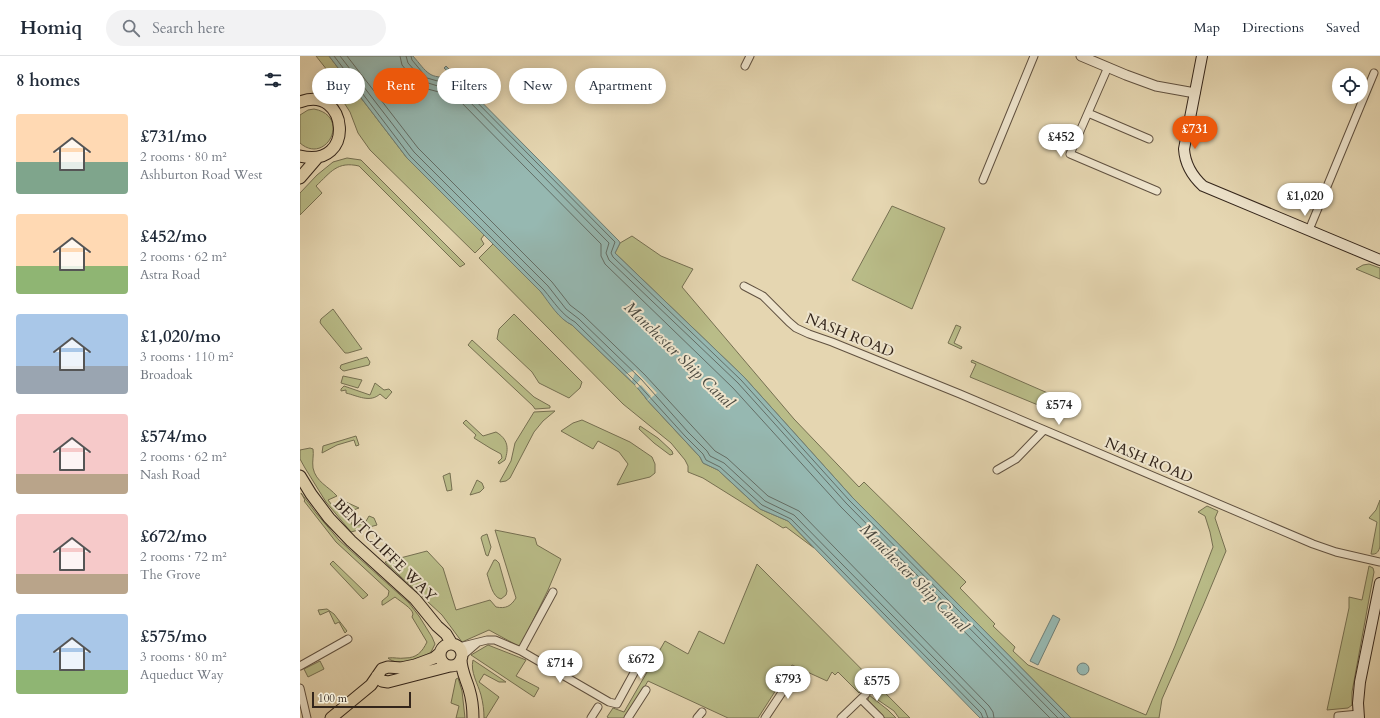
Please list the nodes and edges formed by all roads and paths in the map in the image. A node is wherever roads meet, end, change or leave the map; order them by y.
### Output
1 (750, 56) edge
2 (1034, 56) edge
3 (1081, 56) edge
4 (1202, 56) edge
5 (745, 66) dead end
6 (1108, 67) junction
7 (1374, 73) dead end
8 (1195, 93) junction
9 (302, 100) edge
10 (1088, 113) junction
11 (1149, 139) dead end
12 (300, 156) edge
13 (318, 157) junction
14 (300, 178) edge
15 (983, 180) dead end
16 (1157, 191) dead end
17 (1309, 230) junction
18 (1380, 260) edge
19 (744, 286) dead end
20 (1044, 430) junction
21 (997, 470) dead end
22 (300, 476) edge
23 (1380, 562) edge
24 (1380, 584) edge
25 (553, 592) dead end
26 (1378, 602) edge
27 (437, 626) junction
28 (348, 639) dead end
29 (440, 651) junction
30 (458, 651) junction
31 (521, 651) junction
32 (641, 660) dead end
33 (300, 666) edge
34 (450, 666) junction
35 (795, 673) dead end
36 (377, 676) junction
37 (300, 688) edge
38 (646, 690) dead end
39 (598, 707) dead end
40 (306, 710) junction
41 (702, 712) dead end
42 (1359, 716) edge
43 (1336, 717) edge
44 (307, 718) edge
45 (312, 718) edge
46 (331, 718) edge
47 (473, 718) edge
48 (591, 718) edge
49 (628, 718) edge
50 (697, 718) edge
51 (766, 718) edge
52 (841, 718) edge
53 (880, 718) edge

1 - 5 street
2 - 15 street
3 - 6 street
4 - 8 main road
6 - 8 street
6 - 10 street
7 - 17 street
8 - 17 main road
9 - 13 main road
10 - 11 street
10 - 16 street
12 - 13 main road
13 - 14 main road
17 - 18 main road
19 - 20 street, NASH ROAD
20 - 21 street
20 - 23 street, NASH ROAD
22 - 27 main road, BENTCLIFFE WAY
24 - 26 main road
25 - 31 street
26 - 42 main road
27 - 29 main road, BENTCLIFFE WAY
27 - 30 main road, BENTCLIFFE WAY
28 - 33 street
29 - 30 main road
29 - 34 main road
29 - 36 main road
30 - 31 street
30 - 34 main road
30 - 47 main road, BENTCLIFFE WAY
31 - 32 street
34 - 36 main road
35 - 51 street
36 - 46 main road
37 - 40 street
38 - 49 street
39 - 48 street
40 - 44 street
40 - 45 street
41 - 50 street
42 - 43 street
52 - 53 street

